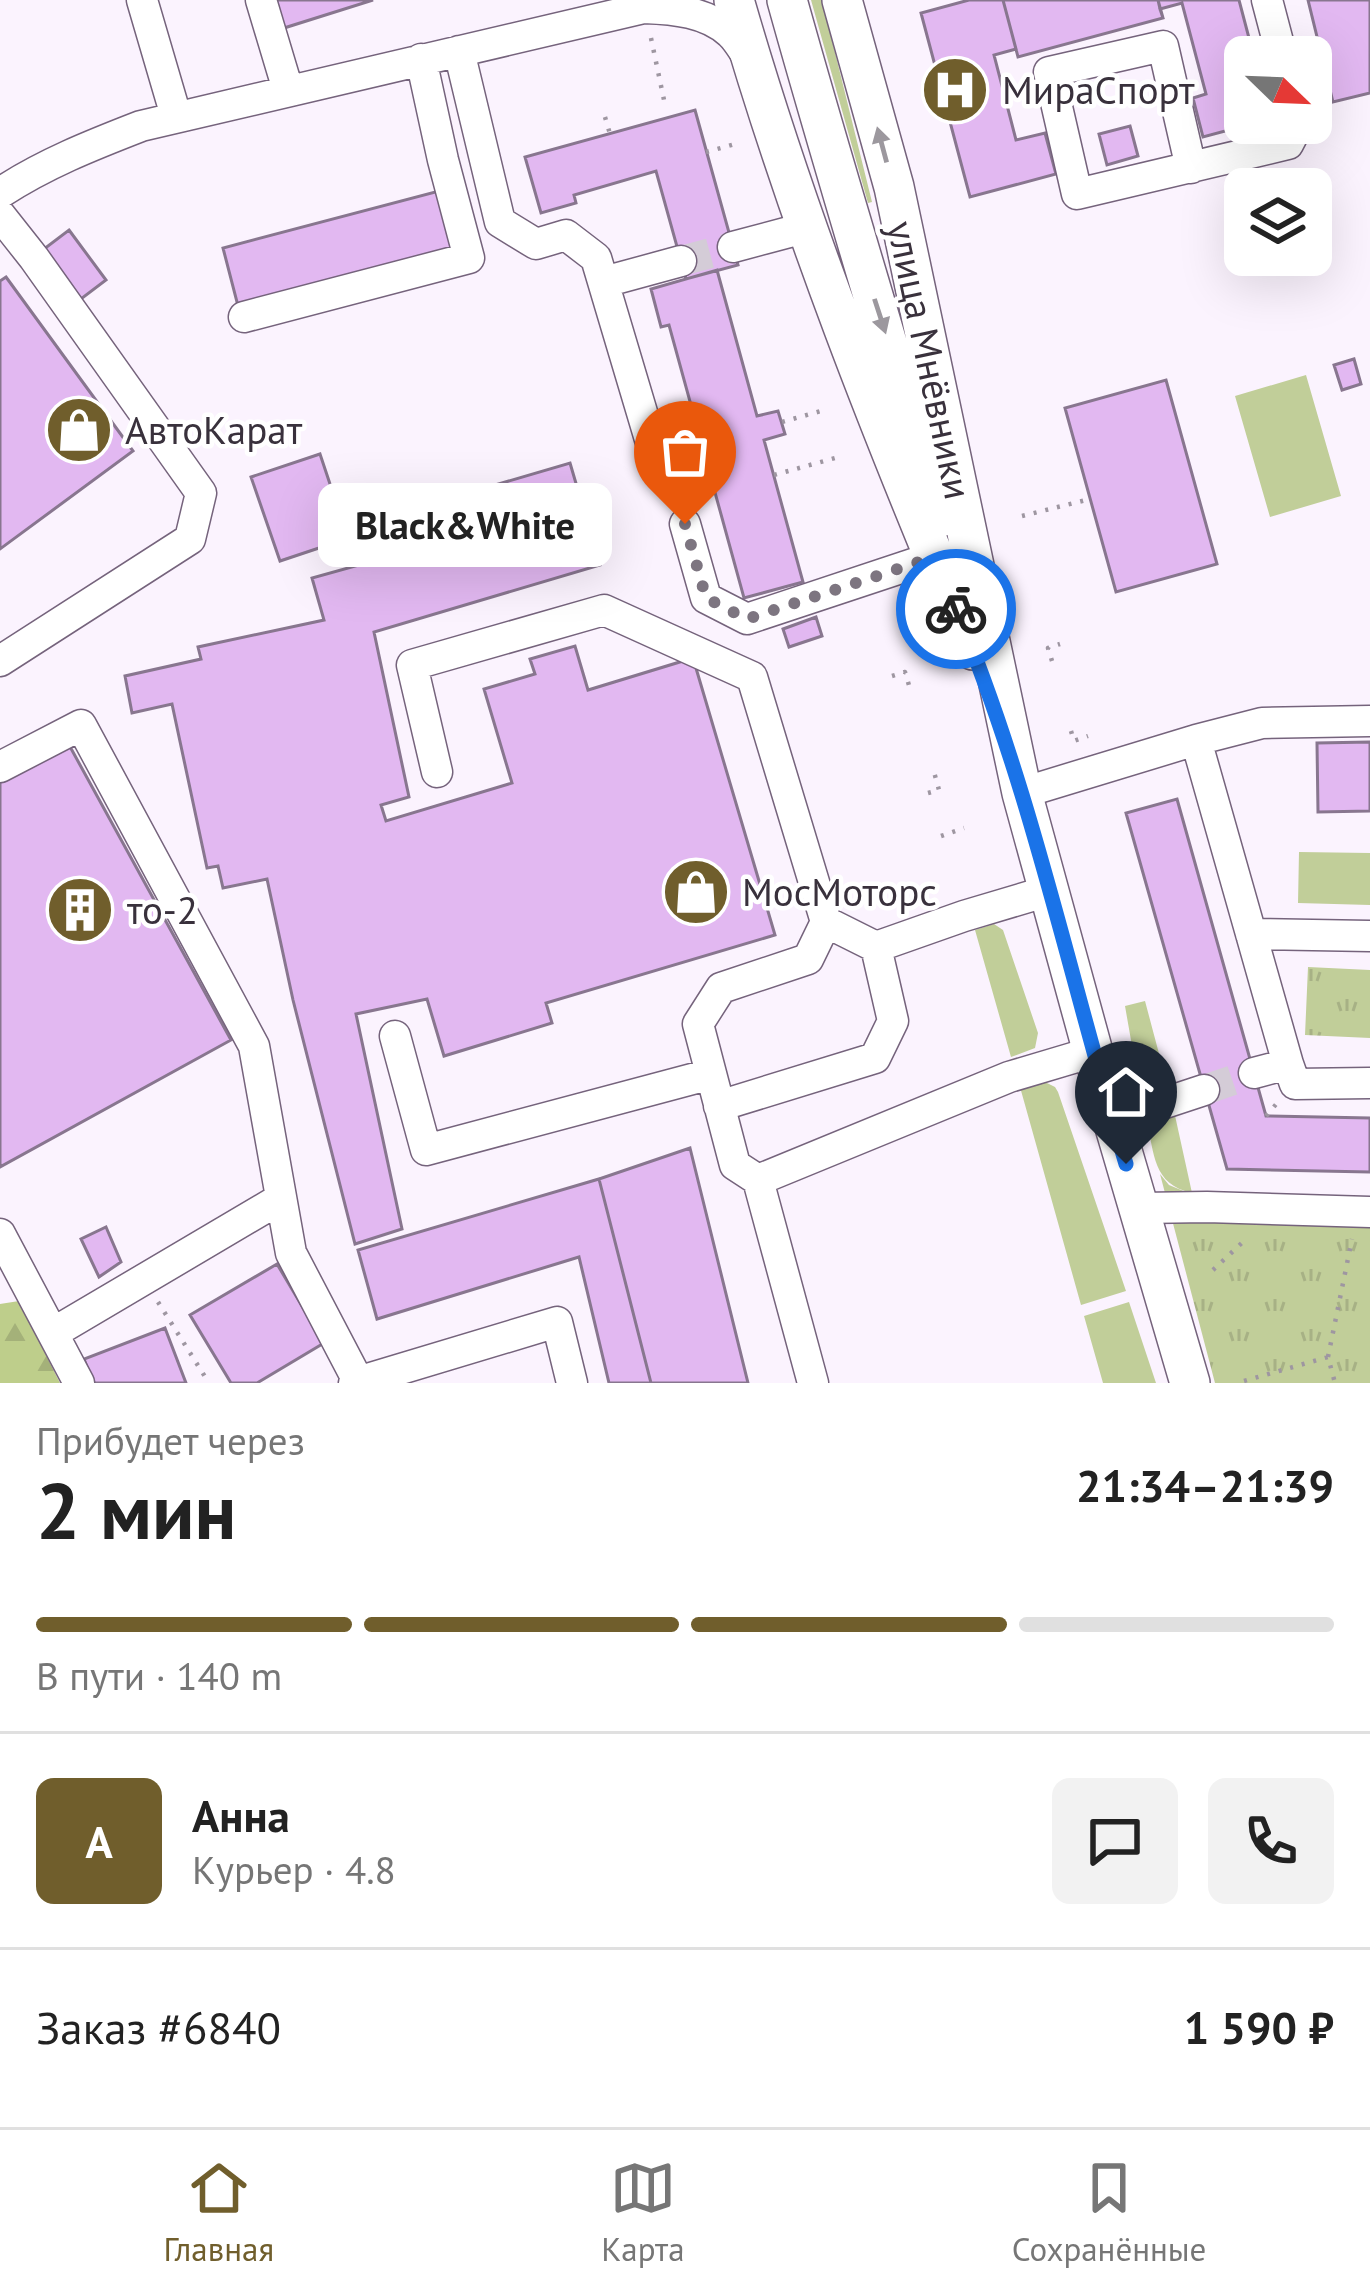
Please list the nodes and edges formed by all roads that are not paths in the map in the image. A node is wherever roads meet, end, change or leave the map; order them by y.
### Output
1 (142, 0) edge
2 (260, 0) edge
3 (734, 0) edge
4 (787, 0) edge
5 (842, 0) edge
6 (1267, 0) edge
7 (651, 15) edge
8 (1276, 36) edge
9 (459, 51) junction
10 (421, 59) junction
11 (752, 62) junction
12 (288, 90) junction
13 (176, 116) junction
14 (1284, 144) edge
15 (1190, 167) junction
16 (0, 193) edge
17 (0, 215) edge
18 (808, 227) junction
19 (733, 247) tunnel mouth
20 (681, 261) tunnel mouth
21 (604, 282) junction
22 (244, 316) dead end
23 (652, 446) dead end
24 (685, 524) dead end
25 (934, 557) junction
26 (0, 661) edge
27 (982, 671) junction
28 (1370, 721) edge
29 (1196, 740) junction
30 (0, 766) edge
31 (437, 772) dead end
32 (1022, 793) junction
33 (1048, 891) junction
34 (826, 922) junction
35 (1251, 934) junction
36 (1370, 936) edge
37 (876, 947) junction
38 (395, 1036) dead end
39 (1093, 1052) junction
40 (1288, 1064) junction
41 (1254, 1073) tunnel mouth
42 (711, 1074) junction
43 (1370, 1083) edge
44 (1204, 1090) tunnel mouth
45 (719, 1106) junction
46 (1112, 1120) junction
47 (758, 1180) junction
48 (280, 1199) junction
49 (1140, 1208) junction
50 (1362, 1220) edge
51 (0, 1234) edge
52 (53, 1333) junction
53 (356, 1382) edge
54 (79, 1383) edge
55 (572, 1383) edge
56 (813, 1383) edge
57 (1190, 1383) edge

1 - 13 street
2 - 12 street
3 - 11 main road, улица Мнёвники
4 -> 27 main road, улица Мнёвники
32 -> 5 main road, улица Мнёвники
6 - 8 street
7 - 9 street
7 - 11 street
9 - 10 street
9 - 21 street
10 - 12 street
10 - 22 street
11 - 18 main road, улица Мнёвники
12 - 13 street
13 - 16 street
14 - 15 street
15 - 15 street
17 - 26 street
18 - 19 street
18 - 25 main road, улица Мнёвники
20 - 21 street
21 - 23 street
24 - 25 street
25 - 27 main road, улица Мнёвники
27 - 32 main road, улица Мнёвники
28 - 29 street
29 - 32 street
29 - 35 street
30 - 48 street
31 - 34 street
32 - 33 main road, улица Мнёвники
33 - 37 street
33 - 39 main road, улица Мнёвники
34 - 37 street
34 - 42 street
35 - 36 street
35 - 40 street
37 - 45 street
38 - 42 street
39 - 46 main road, улица Мнёвники
39 - 47 street
40 - 41 street
40 - 43 street
42 - 45 street
44 - 46 street
45 - 47 street
46 - 49 main road, улица Мнёвники
47 - 56 street
48 - 52 street
48 - 53 street
49 - 50 street
49 - 57 main road, улица Мнёвники
51 - 52 street
52 - 54 street
53 - 55 street

